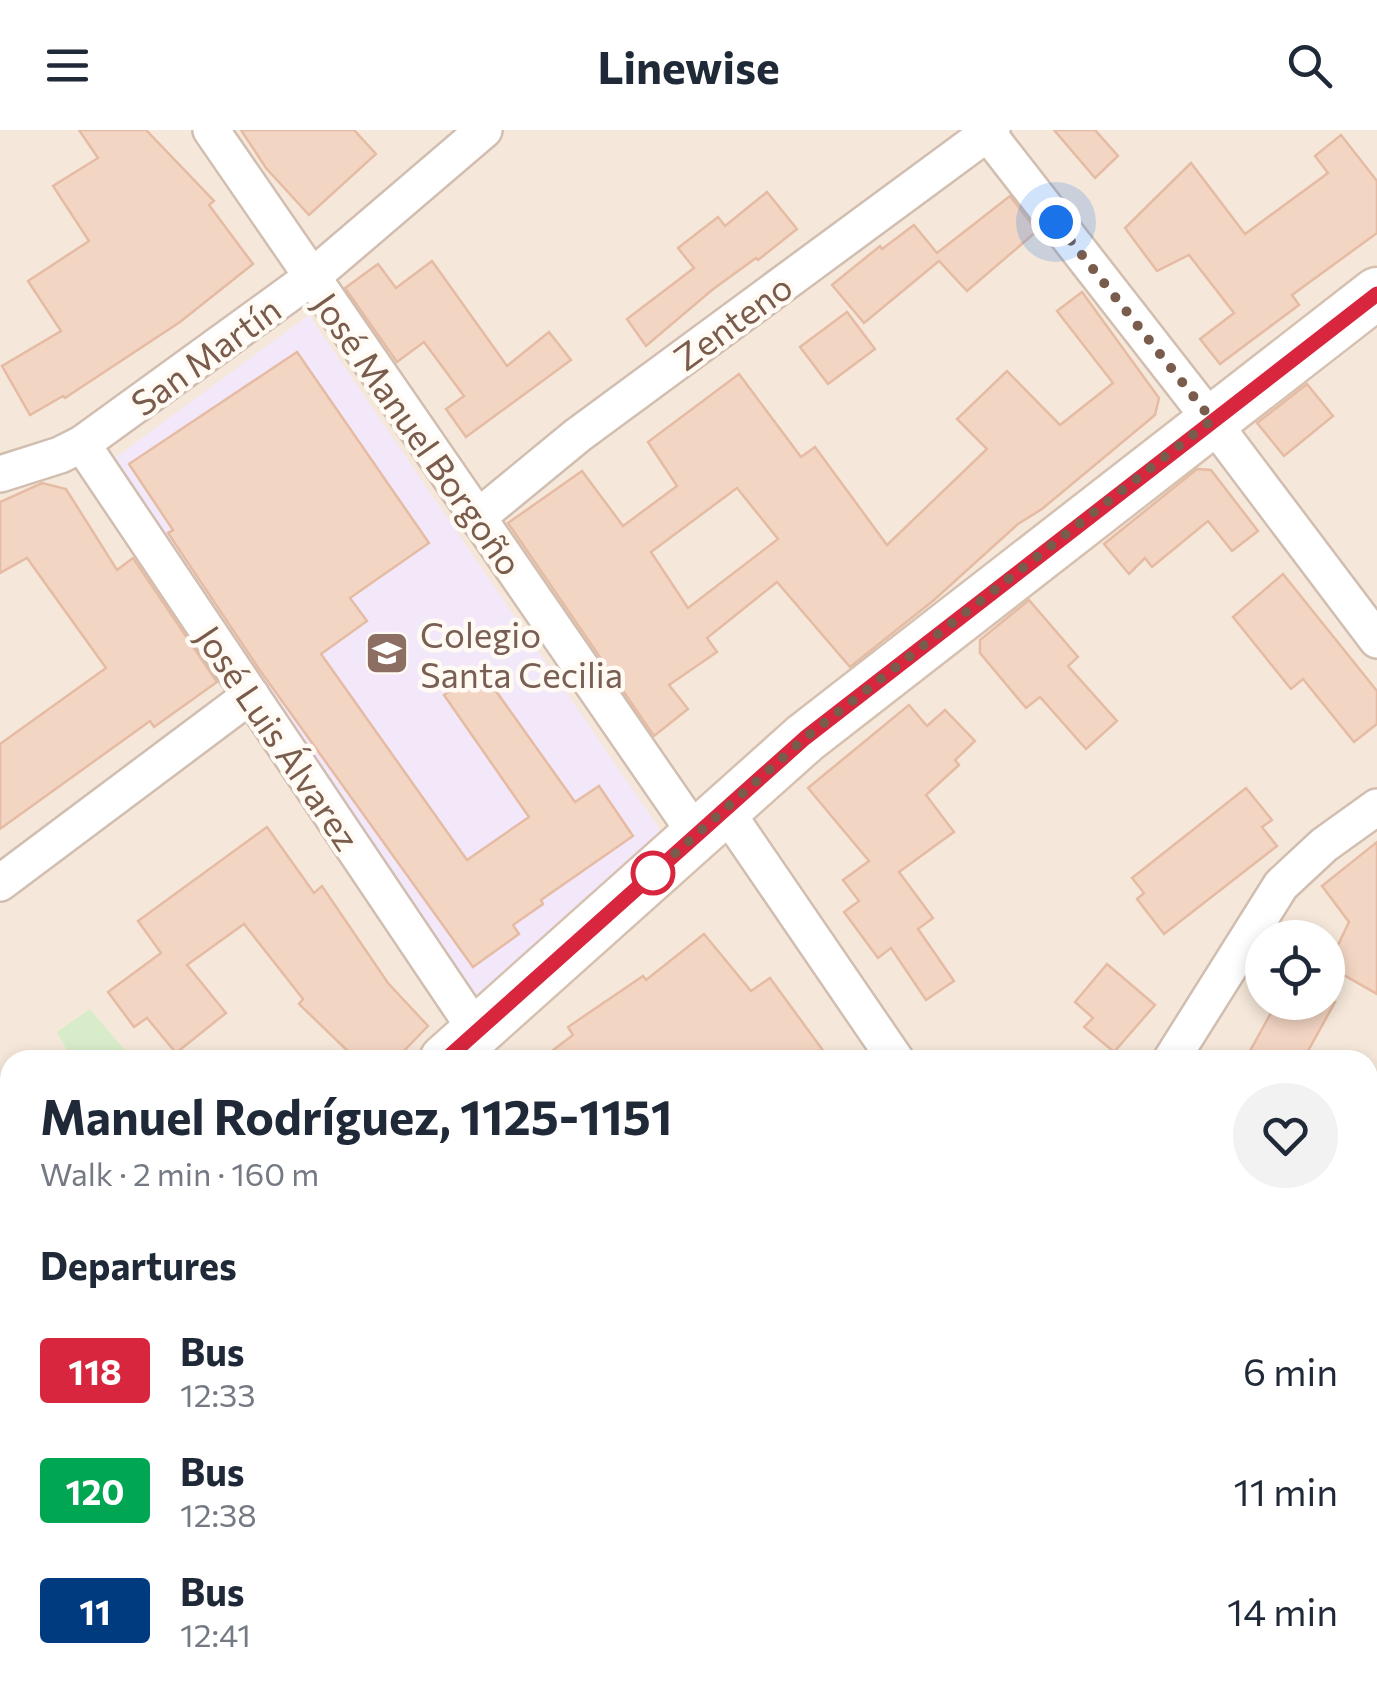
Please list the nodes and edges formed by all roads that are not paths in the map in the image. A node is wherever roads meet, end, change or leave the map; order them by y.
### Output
1 (212, 130) edge
2 (484, 130) edge
3 (988, 131) edge
4 (312, 277) junction
5 (1377, 294) edge
6 (1212, 420) junction
7 (82, 444) junction
8 (0, 474) edge
9 (477, 518) junction
10 (1377, 640) edge
11 (251, 695) junction
12 (1377, 807) edge
13 (711, 822) junction
14 (0, 883) edge
15 (460, 1045) edge
16 (888, 1050) edge
17 (1177, 1050) edge

1 - 4 street, José Manuel Borgoño
2 - 4 street, San Martín
3 - 6 street
3 - 9 street, Zenteno
4 - 7 street, San Martín
4 - 9 street, José Manuel Borgoño
5 - 6 main road
6 - 10 street
6 - 13 main road
7 - 8 street, San Martín
7 - 11 street, José Luis Álvarez
9 - 13 street, José Manuel Borgoño
11 - 14 street
11 - 15 street, José Luis Álvarez
12 - 17 street
13 - 15 main road
13 - 16 street, José Manuel Borgoño

